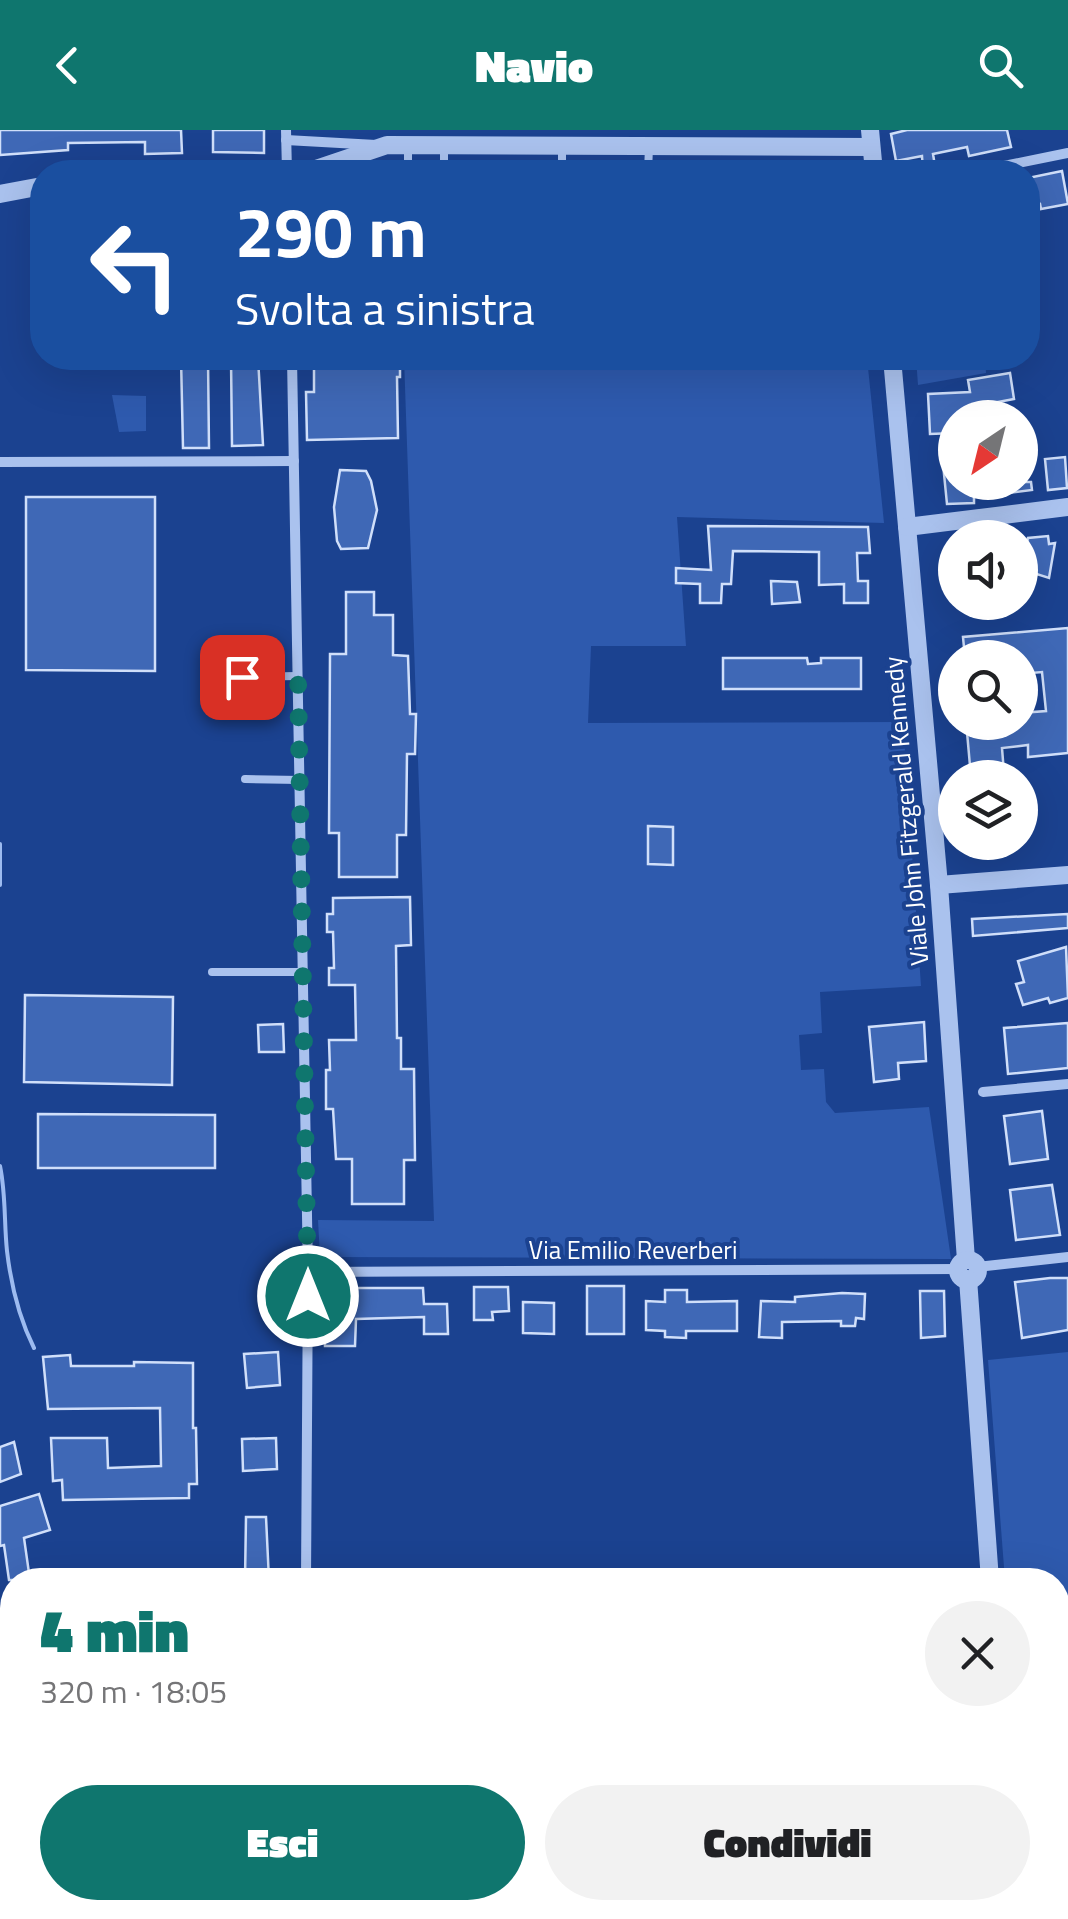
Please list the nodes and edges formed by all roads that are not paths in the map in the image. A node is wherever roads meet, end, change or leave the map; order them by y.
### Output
1 (286, 135) edge
2 (870, 139) edge
3 (388, 145) junction
4 (408, 145) junction
5 (444, 146) junction
6 (562, 146) junction
7 (649, 146) junction
8 (1068, 153) edge
9 (287, 160) edge
10 (343, 160) edge
11 (408, 160) edge
12 (444, 160) edge
13 (562, 160) edge
14 (648, 160) edge
15 (1033, 160) edge
16 (30, 188) edge
17 (0, 194) edge
18 (292, 370) edge
19 (893, 370) edge
20 (294, 461) junction
21 (0, 462) edge
22 (1068, 507) edge
23 (907, 526) junction
24 (298, 676) junction
25 (242, 677) dead end
26 (245, 779) dead end
27 (300, 780) junction
28 (1068, 875) edge
29 (939, 885) junction
30 (212, 972) dead end
31 (303, 972) junction
32 (1068, 1084) edge
33 (983, 1092) dead end
34 (1068, 1257) edge
35 (967, 1269) junction
36 (308, 1272) junction
37 (306, 1568) edge
38 (989, 1568) edge

1 - 3 street
1 - 9 street
2 - 7 street
3 - 4 street
3 - 10 street
4 - 5 street
4 - 11 lane
5 - 6 street
5 - 12 lane
6 - 7 street
6 - 13 lane
7 - 14 lane
8 - 15 street
16 - 17 street
18 - 20 street
19 - 23 street, Viale John Fitzgerald Kennedy
20 - 21 street
20 - 24 street
22 - 23 street
23 - 29 street, Viale John Fitzgerald Kennedy
24 - 25 lane
24 - 27 street
26 - 27 lane
27 - 31 street
28 - 29 street
29 - 35 street, Viale John Fitzgerald Kennedy
30 - 31 lane
31 - 36 street
32 - 33 street
34 - 35 street, Via Emilio Reverberi
35 - 36 street, Via Emilio Reverberi
35 - 38 street, Viale John Fitzgerald Kennedy
36 - 37 street

